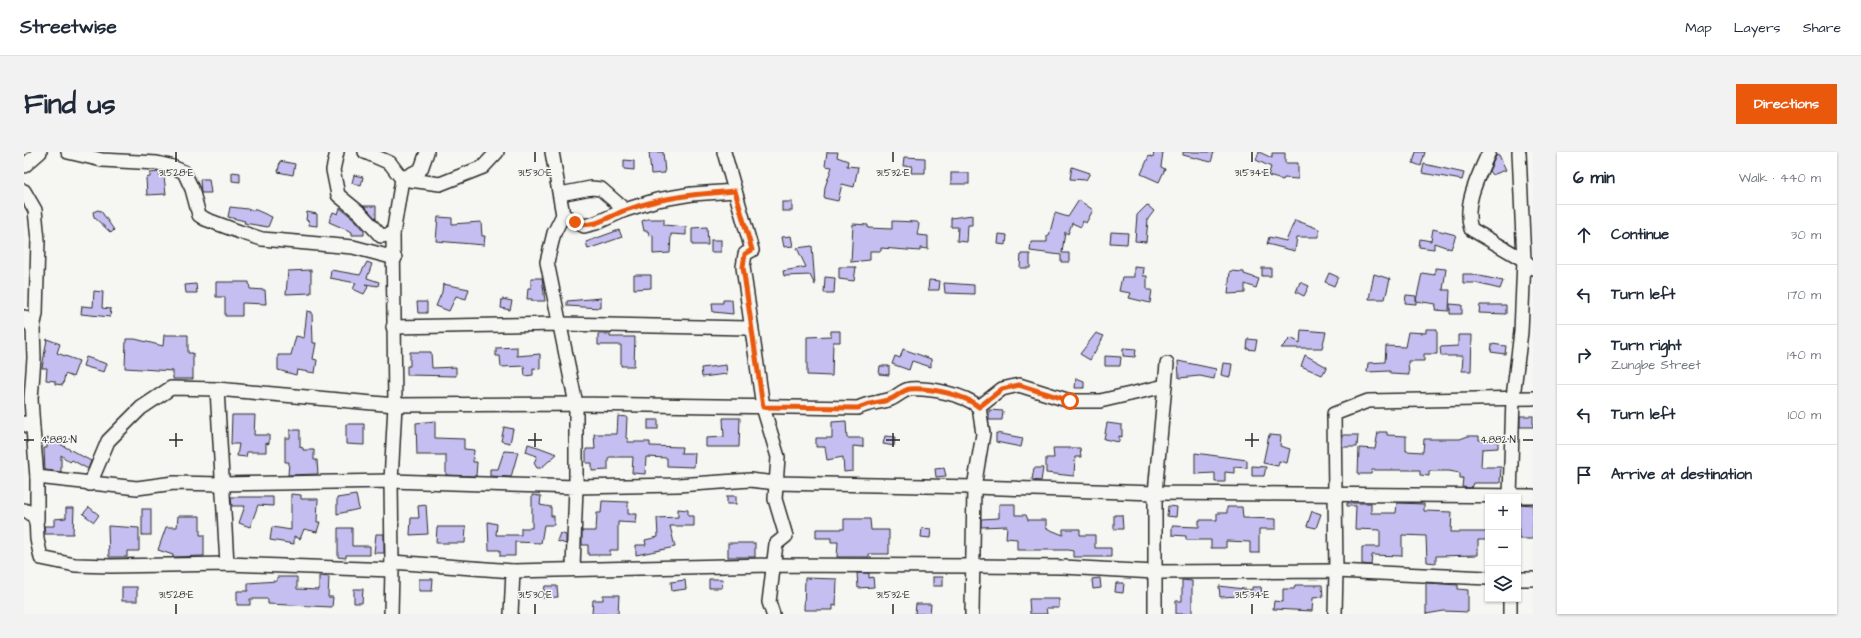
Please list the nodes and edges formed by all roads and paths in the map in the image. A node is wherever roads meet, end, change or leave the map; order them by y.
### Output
1 (40, 152) edge
2 (68, 152) edge
3 (337, 152) edge
4 (365, 152) edge
5 (427, 152) edge
6 (497, 152) edge
7 (552, 152) edge
8 (724, 152) edge
9 (1489, 152) edge
10 (1519, 152) edge
11 (387, 158) edge
12 (24, 166) edge
13 (402, 179) junction
14 (24, 191) edge
15 (735, 191) junction
16 (560, 194) junction
17 (625, 210) junction
18 (563, 215) junction
19 (394, 234) junction
20 (395, 258) junction
21 (1528, 264) edge
22 (24, 317) edge
23 (561, 324) junction
24 (393, 327) junction
25 (33, 328) junction
26 (747, 328) dead end
27 (1167, 364) dead end
28 (1165, 386) junction
29 (217, 389) junction
30 (1513, 397) junction
31 (1533, 398) edge
32 (576, 404) junction
33 (395, 406) junction
34 (763, 407) junction
35 (979, 407) junction
36 (28, 426) edge
37 (37, 477) junction
38 (391, 481) junction
39 (776, 483) junction
40 (90, 484) junction
41 (222, 484) junction
42 (974, 486) junction
43 (576, 487) junction
44 (1155, 493) junction
45 (1335, 494) junction
46 (1510, 494) edge
47 (1533, 496) edge
48 (1485, 497) edge
49 (1521, 497) edge
50 (24, 510) edge
51 (37, 520) junction
52 (226, 564) junction
53 (774, 564) junction
54 (392, 566) junction
55 (972, 566) junction
56 (573, 568) junction
57 (513, 571) junction
58 (1336, 571) junction
59 (1155, 572) junction
60 (1485, 578) edge
61 (1521, 579) edge
62 (1533, 579) edge
63 (1510, 602) edge
64 (391, 614) edge
65 (510, 614) edge
66 (773, 614) edge
67 (972, 614) edge
68 (1155, 614) edge
69 (1335, 614) edge
70 (1510, 614) edge

1 - 12 street
2 - 20 street
3 - 19 street
4 - 11 street
5 - 13 street
6 - 13 street
7 - 16 street
8 - 15 street
9 - 21 street
10 - 21 street
11 - 13 street
13 - 19 street
14 - 25 street
15 - 17 street
15 - 34 street
16 - 17 street
16 - 18 street
17 - 18 street
18 - 23 street
19 - 20 street
20 - 24 street
21 - 30 street
22 - 25 street
23 - 24 street
23 - 26 street
23 - 32 street
24 - 33 street
25 - 36 street
27 - 28 street
28 - 35 street
28 - 44 street
29 - 33 street
29 - 40 street
29 - 41 street
30 - 31 street
30 - 45 street
30 - 46 street
32 - 33 street
32 - 34 street
32 - 43 street
33 - 38 street
34 - 35 street
34 - 39 street
35 - 42 street
36 - 37 street
37 - 40 street
37 - 51 street
38 - 41 street
38 - 43 street
38 - 54 street
39 - 42 street
39 - 43 street
39 - 53 street
40 - 41 street
41 - 52 street
42 - 44 street
42 - 55 street
43 - 56 street
44 - 45 street
44 - 59 street
45 - 48 street
45 - 58 street
47 - 49 street
50 - 51 street
51 - 52 street
52 - 54 street
53 - 55 street
53 - 56 street
53 - 66 street
54 - 57 street
54 - 64 street
55 - 59 street
55 - 67 street
56 - 57 street
57 - 65 street
58 - 59 street
58 - 60 street
58 - 69 street
59 - 68 street
61 - 62 street
63 - 70 street

